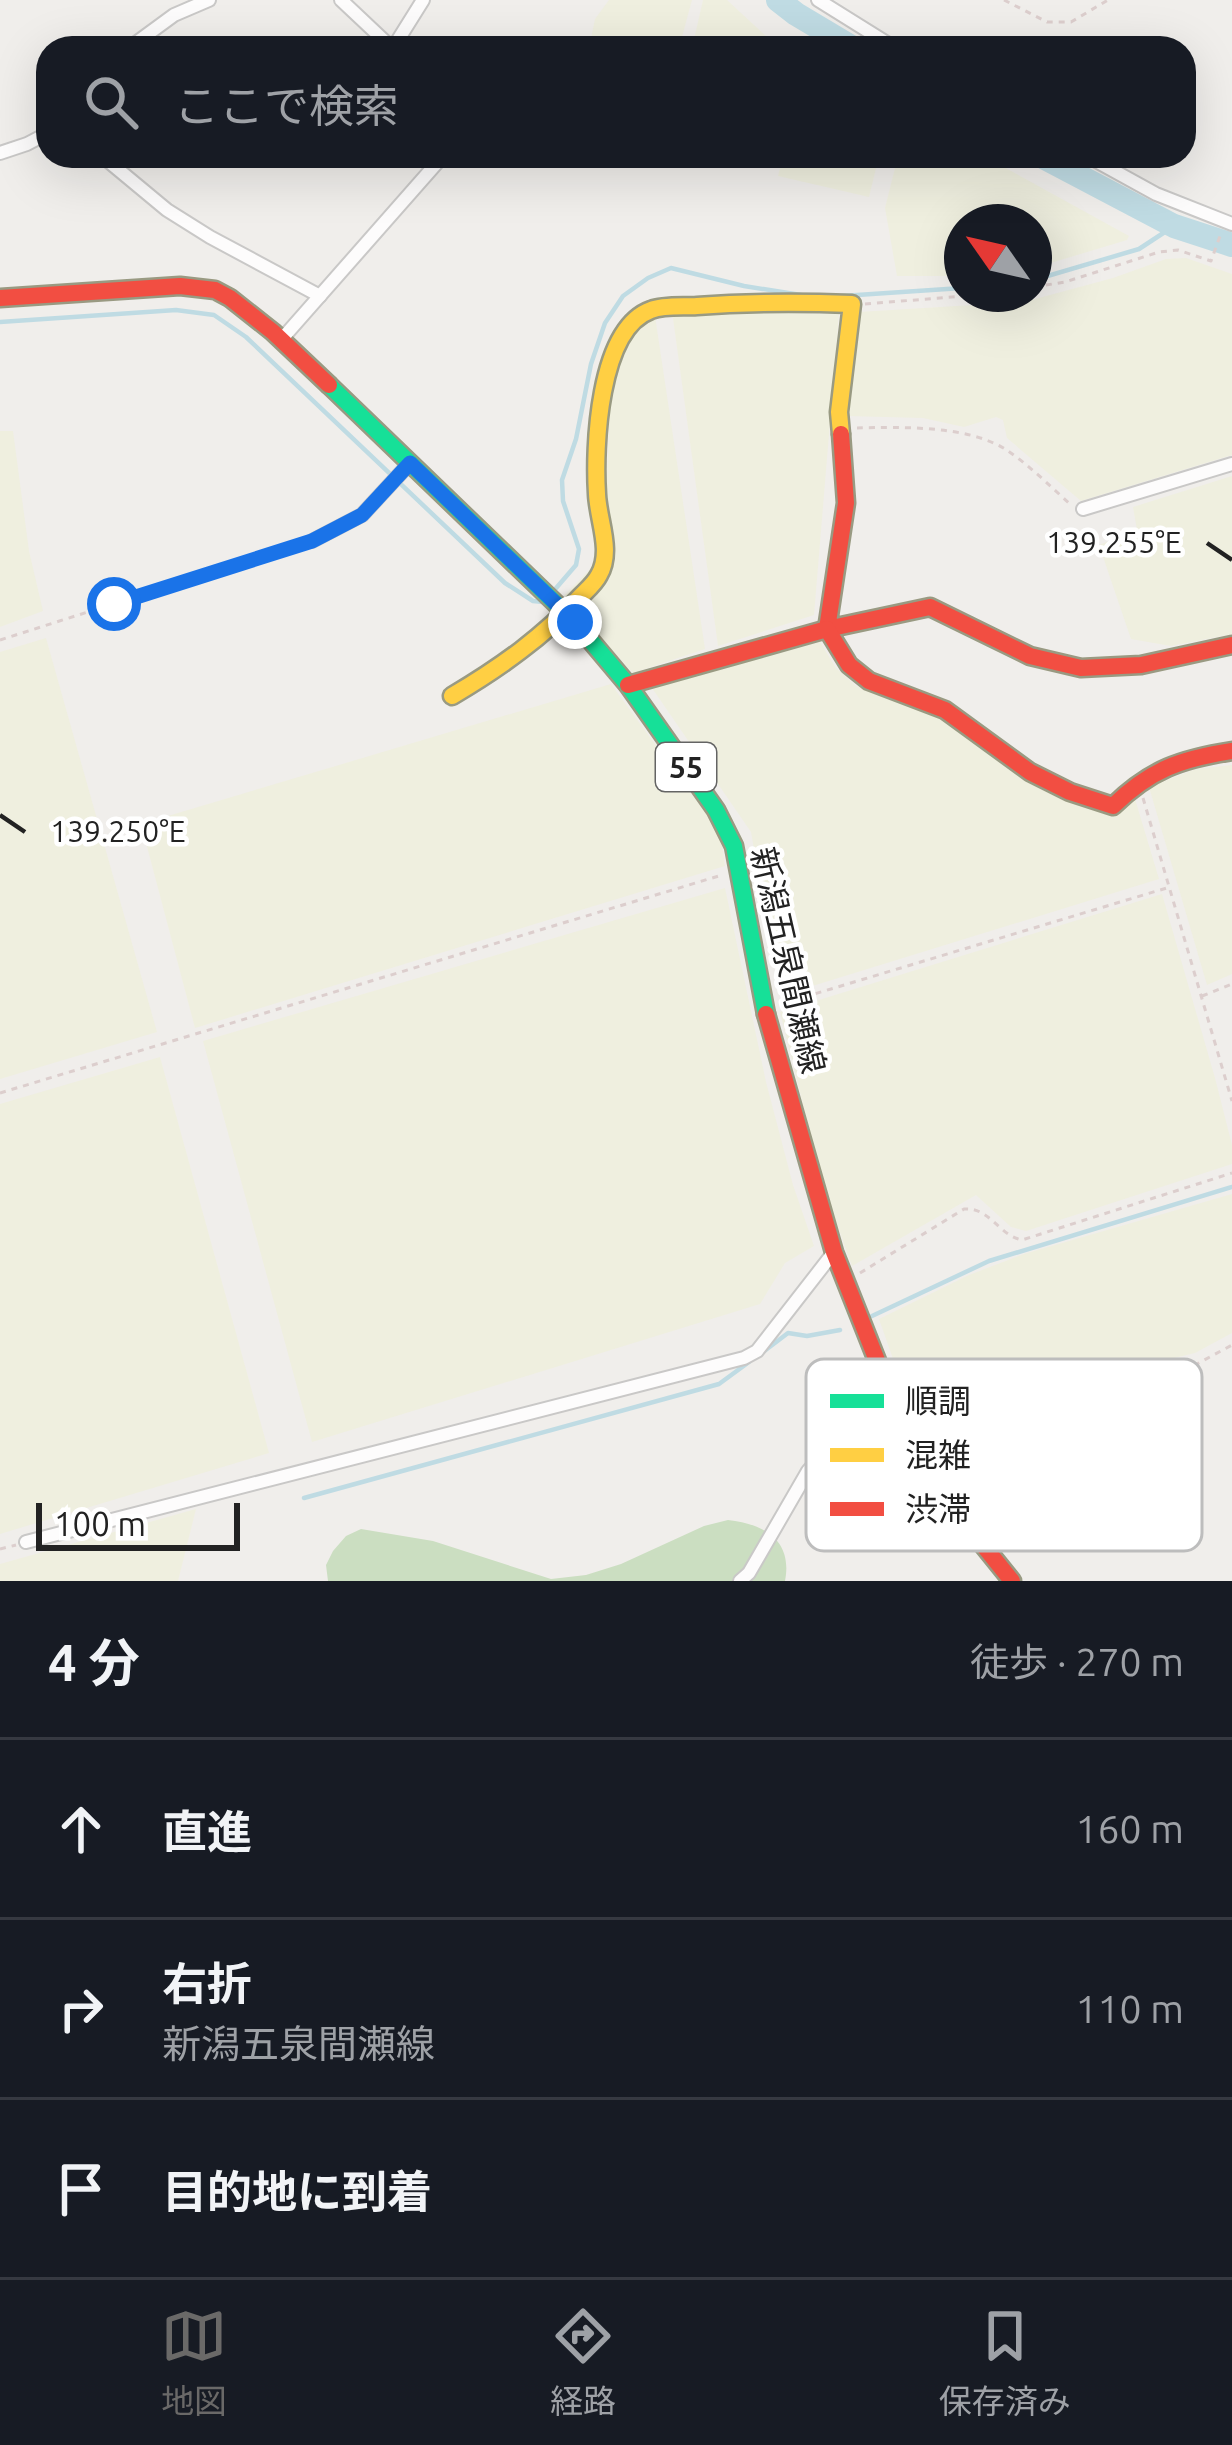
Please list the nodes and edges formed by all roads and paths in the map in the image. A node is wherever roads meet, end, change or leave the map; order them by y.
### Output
1 (209, 0) edge
2 (341, 0) edge
3 (423, 0) edge
4 (818, 0) edge
5 (1004, 0) edge
6 (1108, 0) edge
7 (146, 36) edge
8 (379, 36) edge
9 (400, 36) edge
10 (876, 36) edge
11 (36, 140) edge
12 (0, 153) edge
13 (116, 168) edge
14 (432, 168) edge
15 (1109, 168) edge
16 (1227, 228) edge
17 (1052, 284) edge
18 (320, 296) junction
19 (944, 297) edge
20 (0, 298) edge
21 (852, 304) junction
22 (281, 340) junction
23 (839, 429) junction
24 (410, 463) junction
25 (1232, 464) edge
26 (1083, 509) joint
27 (312, 541) joint
28 (566, 614) junction
29 (827, 629) junction
30 (0, 640) edge
31 (1232, 645) edge
32 (628, 685) junction
33 (452, 696) dead end
34 (1232, 751) edge
35 (1136, 782) junction
36 (740, 870) junction
37 (1170, 887) junction
38 (1232, 984) edge
39 (1202, 996) junction
40 (764, 1009) junction
41 (0, 1094) edge
42 (1232, 1101) edge
43 (1232, 1173) edge
44 (834, 1252) junction
45 (846, 1282) junction
46 (1232, 1345) edge
47 (876, 1359) edge
48 (1202, 1361) edge
49 (806, 1474) edge
50 (26, 1542) dead end
51 (987, 1551) edge
52 (740, 1581) edge
53 (1011, 1581) edge

1 - 7 street
2 - 8 street
3 - 9 street
4 - 10 street
5 - 6 path
11 - 12 street
13 - 18 street
14 - 18 street
15 - 16 street
16 - 17 path
18 - 22 street
19 - 21 path
20 - 22 street, 新潟五泉間瀬線 / 55
21 - 23 street
21 - 28 street
22 - 24 street, 新潟五泉間瀬線 / 55
23 - 26 path
23 - 29 street
24 - 27 street
24 - 28 street, 新潟五泉間瀬線 / 55
25 - 26 street
27 - 30 path
28 - 32 street, 新潟五泉間瀬線 / 55
28 - 33 street
29 - 31 street
29 - 32 street
29 - 35 street
32 - 36 street, 新潟五泉間瀬線 / 55
34 - 35 street
35 - 37 path
36 - 40 street, 新潟五泉間瀬線 / 55
36 - 41 path
37 - 39 path
37 - 40 path
38 - 39 path
39 - 42 path
40 - 44 street, 新潟五泉間瀬線 / 55
43 - 45 path
44 - 45 street, 新潟五泉間瀬線 / 55
44 - 50 street
45 - 47 street, 新潟五泉間瀬線 / 55
46 - 48 path
49 - 52 street
51 - 53 street, 新潟五泉間瀬線 / 55

